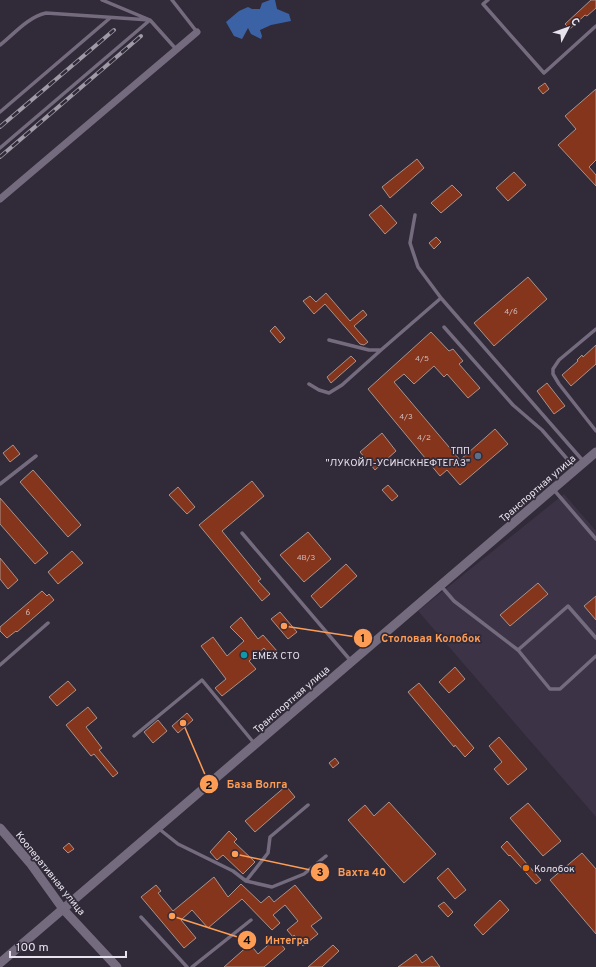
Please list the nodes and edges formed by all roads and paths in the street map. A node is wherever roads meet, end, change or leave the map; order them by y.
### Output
1 (102, 0) edge
2 (172, 0) edge
3 (488, 0) edge
4 (110, 18) junction
5 (150, 20) junction
6 (596, 26) edge
7 (197, 32) joint
8 (0, 46) edge
9 (176, 49) junction
10 (0, 112) edge
11 (0, 148) edge
12 (0, 199) edge
13 (415, 215) dead end
14 (441, 298) junction
15 (444, 327) dead end
16 (596, 329) edge
17 (329, 340) dead end
18 (381, 350) junction
19 (309, 384) dead end
20 (596, 431) edge
21 (596, 452) edge
22 (36, 456) dead end
23 (584, 462) junction
24 (576, 469) junction
25 (0, 484) edge
26 (554, 490) junction
27 (242, 533) dead end
28 (596, 540) edge
29 (440, 585) junction
30 (48, 623) dead end
31 (596, 638) edge
32 (518, 650) junction
33 (596, 656) edge
34 (351, 661) junction
35 (0, 665) edge
36 (134, 736) dead end
37 (255, 744) junction
38 (308, 805) dead end
39 (0, 828) edge
40 (157, 828) junction
41 (326, 856) dead end
42 (246, 881) junction
43 (63, 909) junction
44 (141, 917) dead end
45 (250, 920) dead end
46 (0, 963) edge
47 (117, 967) edge
48 (187, 967) edge
49 (192, 967) edge

1 - 5 lane
2 - 7 lane
3 - 6 lane
4 - 5 lane
4 - 8 lane
4 - 10 lane
5 - 9 lane
5 - 11 lane
7 - 9 street
9 - 12 street
13 - 14 lane
14 - 18 lane
14 - 23 lane
15 - 24 lane
16 - 20 lane
17 - 18 lane
18 - 19 lane
21 - 23 street, Транспортная улица
22 - 25 lane
23 - 24 street, Транспортная улица
24 - 26 street, Транспортная улица
26 - 28 lane
26 - 29 street, Транспортная улица
27 - 34 lane
29 - 32 lane
29 - 34 street, Транспортная улица
30 - 35 lane
31 - 32 lane
32 - 33 lane
34 - 37 street, Транспортная улица
36 - 37 lane
37 - 40 street, Транспортная улица
38 - 42 lane
39 - 43 street, Кооперативная улица
40 - 42 lane
40 - 43 street, Транспортная улица
41 - 42 lane
43 - 46 street, Транспортная улица
43 - 47 street, Кооперативная улица
44 - 48 lane
45 - 49 lane

